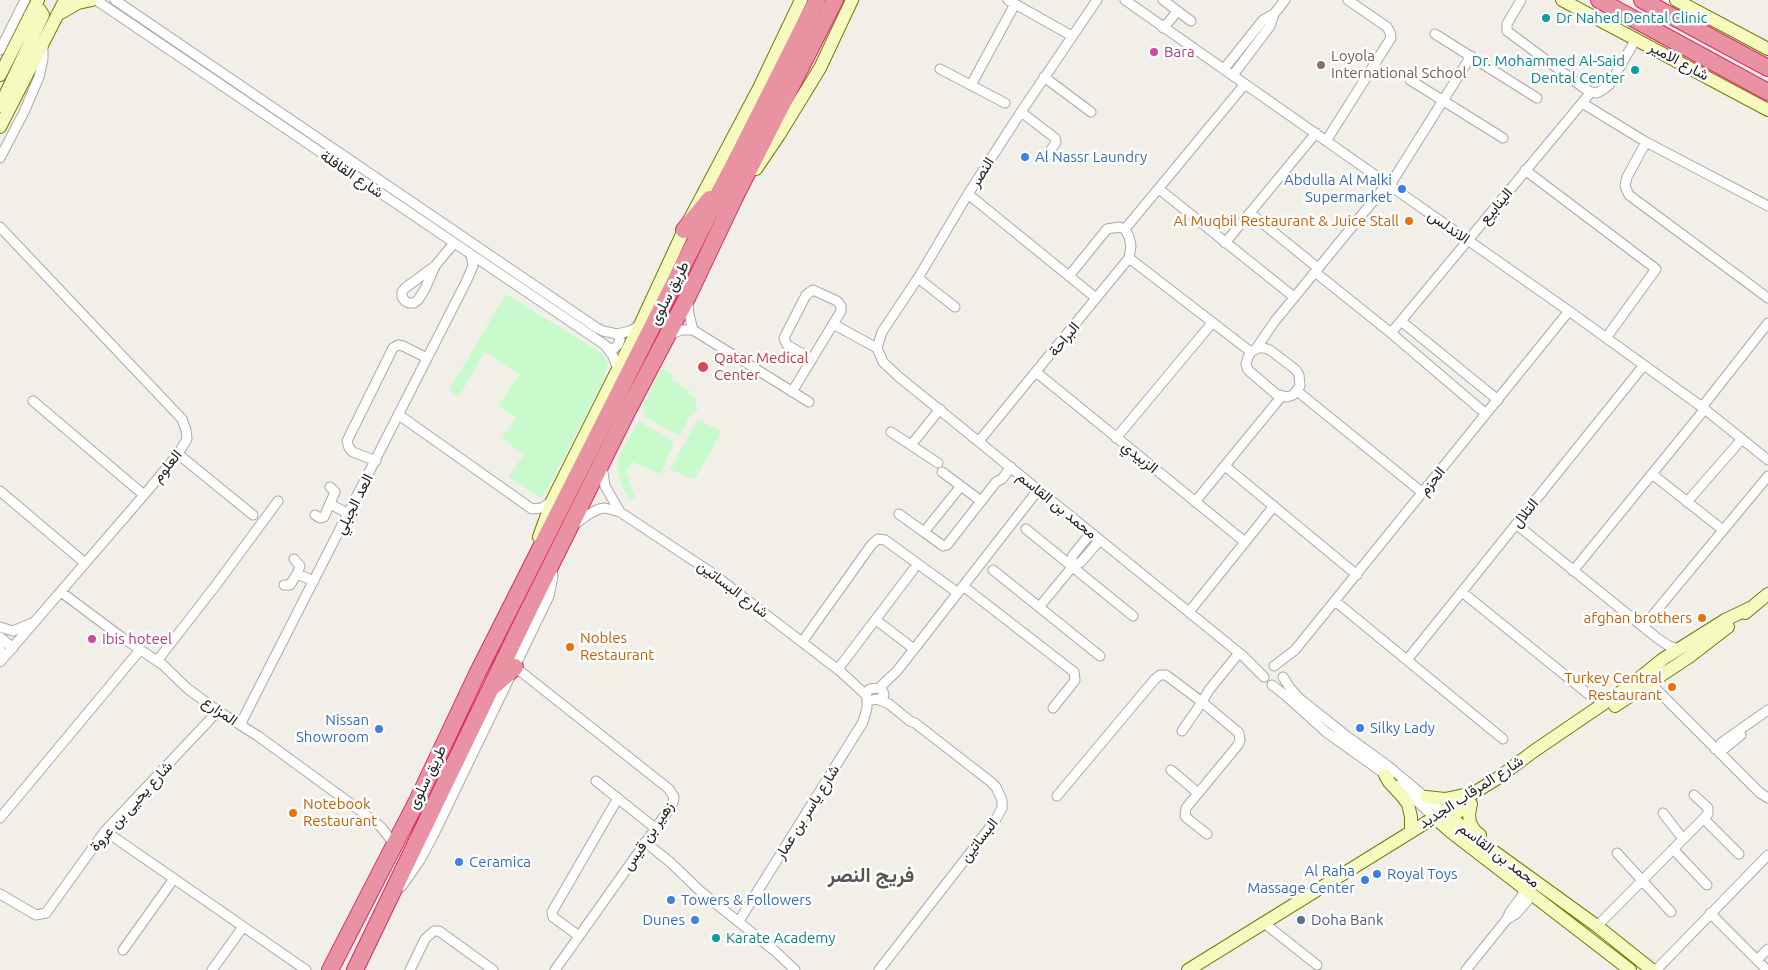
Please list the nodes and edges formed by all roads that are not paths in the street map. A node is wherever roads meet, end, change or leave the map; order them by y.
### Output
1 (25, 0) edge
2 (38, 0) edge
3 (65, 0) edge
4 (94, 0) edge
5 (114, 0) edge
6 (801, 0) edge
7 (817, 0) edge
8 (835, 0) edge
9 (852, 0) edge
10 (1097, 0) edge
11 (1125, 0) edge
12 (1163, 0) edge
13 (1285, 0) edge
14 (1348, 0) edge
15 (1521, 0) edge
16 (1562, 0) edge
17 (1589, 0) edge
18 (1642, 0) edge
19 (1676, 0) edge
20 (1012, 2) edge
21 (1606, 4) edge
22 (1177, 11) junction
23 (1274, 14) junction
24 (30, 15) junction
25 (57, 15) junction
26 (1191, 21) dead end
27 (1163, 28) junction
28 (1435, 34) dead end
29 (1072, 36) junction
30 (1636, 38) junction
31 (43, 41) junction
32 (1245, 42) junction
33 (1254, 48) junction
34 (1768, 49) edge
35 (0, 50) edge
36 (1471, 56) junction
37 (3, 65) edge
38 (940, 68) dead end
39 (1768, 68) edge
40 (1224, 69) junction
41 (0, 75) edge
42 (1233, 75) junction
43 (1044, 77) junction
44 (1410, 80) dead end
45 (1245, 84) junction
46 (971, 85) junction
47 (1591, 92) junction
48 (1768, 92) edge
49 (1537, 98) dead end
50 (1444, 100) junction
51 (1582, 102) junction
52 (1005, 103) dead end
53 (0, 106) edge
54 (1768, 110) edge
55 (1021, 112) junction
56 (1091, 112) dead end
57 (0, 127) edge
58 (1316, 134) junction
59 (1503, 138) dead end
60 (1326, 140) junction
61 (1646, 142) junction
62 (1047, 156) dead end
63 (0, 158) edge
64 (1525, 170) junction
65 (729, 176) junction
66 (1389, 185) junction
67 (1159, 189) junction
68 (968, 194) junction
69 (735, 197) junction
70 (1768, 206) edge
71 (1250, 213) junction
72 (0, 227) edge
73 (1125, 229) junction
74 (684, 230) junction
75 (1467, 240) junction
76 (454, 243) junction
77 (1225, 243) junction
78 (471, 255) junction
79 (1129, 258) junction
80 (486, 265) junction
81 (434, 266) dead end
82 (1317, 270) junction
83 (1069, 276) junction
84 (918, 278) junction
85 (466, 282) junction
86 (688, 296) junction
87 (1294, 297) junction
88 (1096, 298) junction
89 (1768, 298) edge
90 (956, 307) dead end
91 (1569, 311) junction
92 (1401, 321) junction
93 (1768, 322) edge
94 (1212, 323) junction
95 (833, 324) junction
96 (640, 325) junction
97 (693, 330) junction
98 (1391, 333) junction
99 (617, 334) junction
100 (666, 337) junction
101 (1606, 338) junction
102 (607, 347) junction
103 (877, 348) junction
104 (1253, 351) junction
105 (427, 358) junction
106 (812, 359) junction
107 (1644, 366) junction
108 (618, 370) junction
109 (1036, 372) junction
110 (1298, 391) junction
111 (792, 392) junction
112 (1281, 397) junction
113 (1498, 400) junction
114 (32, 401) dead end
115 (809, 402) dead end
116 (1703, 408) junction
117 (940, 410) junction
118 (1486, 414) junction
119 (399, 415) junction
120 (891, 432) dead end
121 (1116, 438) junction
122 (1742, 439) junction
123 (979, 442) junction
124 (911, 445) junction
125 (178, 454) junction
126 (1768, 460) edge
127 (376, 461) junction
128 (938, 462) dead end
129 (602, 463) junction
130 (1009, 466) junction
131 (1225, 466) junction
132 (942, 472) dead end
133 (1652, 474) junction
134 (1768, 476) edge
135 (961, 486) junction
136 (330, 488) dead end
137 (1038, 490) junction
138 (0, 491) edge
139 (1423, 493) junction
140 (144, 495) junction
141 (278, 501) dead end
142 (552, 501) junction
143 (981, 501) junction
144 (1196, 502) junction
145 (1687, 502) junction
146 (330, 504) junction
147 (1274, 506) junction
148 (620, 512) junction
149 (349, 514) junction
150 (899, 514) dead end
151 (253, 515) dead end
152 (314, 515) dead end
153 (1516, 524) junction
154 (571, 527) junction
155 (1026, 529) dead end
156 (1723, 530) junction
157 (924, 532) junction
158 (1091, 533) junction
159 (1100, 540) junction
160 (1245, 542) junction
161 (294, 560) dead end
162 (86, 563) junction
163 (1072, 566) junction
164 (551, 567) junction
165 (913, 570) dead end
166 (993, 570) dead end
167 (1573, 571) junction
168 (297, 574) junction
169 (1356, 575) junction
170 (314, 581) junction
171 (284, 585) dead end
172 (522, 586) junction
173 (961, 589) junction
174 (61, 592) junction
175 (1462, 592) junction
176 (1768, 594) edge
177 (1335, 601) junction
178 (1040, 606) junction
179 (1750, 608) junction
180 (1189, 612) junction
181 (1133, 616) dead end
182 (38, 619) junction
183 (876, 620) junction
184 (1644, 627) junction
185 (0, 628) edge
186 (0, 637) edge
187 (1657, 638) junction
188 (1697, 638) junction
189 (802, 642) junction
190 (15, 645) junction
191 (0, 647) edge
192 (914, 649) junction
193 (1679, 649) junction
194 (140, 650) junction
195 (1296, 650) junction
196 (0, 653) edge
197 (1242, 655) junction
198 (1100, 656) dead end
199 (1407, 660) junction
200 (1663, 660) junction
201 (158, 661) junction
202 (0, 662) edge
203 (1273, 666) junction
204 (516, 667) junction
205 (840, 670) junction
206 (1283, 676) junction
207 (1264, 677) junction
208 (1653, 681) junction
209 (1272, 685) junction
210 (489, 690) junction
211 (880, 693) junction
212 (867, 697) junction
213 (1592, 697) dead end
214 (1202, 702) junction
215 (1052, 708) dead end
216 (1768, 710) edge
217 (218, 711) junction
218 (240, 725) junction
219 (1182, 731) dead end
220 (1503, 739) dead end
221 (1718, 750) junction
222 (1171, 770) dead end
223 (1385, 775) junction
224 (596, 781) dead end
225 (1476, 791) junction
226 (1198, 793) junction
227 (1694, 794) dead end
228 (1764, 795) edge
229 (1057, 796) dead end
230 (1426, 797) junction
231 (618, 798) junction
232 (1471, 804) junction
233 (1768, 804) edge
234 (1663, 813) dead end
235 (0, 818) edge
236 (1442, 818) junction
237 (1704, 818) junction
238 (404, 826) junction
239 (381, 827) junction
240 (655, 828) junction
241 (105, 831) junction
242 (1411, 832) junction
243 (1207, 834) dead end
244 (1683, 839) junction
245 (645, 842) junction
246 (395, 845) junction
247 (1673, 849) junction
248 (1617, 853) dead end
249 (1739, 854) dead end
250 (1768, 854) edge
251 (1502, 858) junction
252 (173, 880) junction
253 (1642, 881) junction
254 (1708, 886) dead end
255 (1529, 892) junction
256 (0, 894) edge
257 (388, 900) junction
258 (1671, 912) dead end
259 (1710, 913) junction
260 (739, 921) junction
261 (1264, 923) junction
262 (1597, 926) junction
263 (243, 927) junction
264 (578, 936) junction
265 (1768, 949) edge
266 (122, 950) dead end
267 (1757, 960) junction
268 (1317, 965) dead end
269 (1641, 965) edge
270 (1658, 968) edge
271 (303, 969) edge
272 (330, 969) edge
273 (212, 970) edge
274 (355, 970) edge
275 (410, 970) edge
276 (493, 970) edge
277 (555, 970) edge
278 (795, 970) edge
279 (879, 970) edge
280 (1188, 970) edge
281 (1466, 970) edge
282 (1630, 970) edge
283 (1767, 970) edge

1 - 35 street
2 - 24 street
3 - 25 street
4 - 25 street
4 - 76 street, شارع القافلة
5 - 99 street, شارع القافلة
6 - 74 street, طريق سلوى
7 - 65 highway, طريق سلوى
8 - 69 highway, طريق سلوى
9 - 69 street, طريق سلوى
10 - 29 street, النصر
11 - 27 street, الاندلس
12 - 22 street
13 - 23 street
14 - 60 street
15 - 47 street
16 - 30 street, شارع الامير
17 - 21 highway
18 - 39 highway
19 - 34 street
20 - 29 street
20 - 46 street
21 - 48 highway
22 - 26 street
22 - 27 street
23 - 32 street
23 - 33 street
24 - 37 street
24 - 53 street
25 - 31 street
27 - 40 street, الاندلس
28 - 36 street
29 - 43 street, النصر
30 - 47 street
30 - 54 street, شارع الامير
31 - 57 street
31 - 63 street
32 - 33 street
32 - 40 street
33 - 42 street
36 - 49 street
36 - 50 street
37 - 41 street
38 - 46 street
40 - 42 street, الاندلس
42 - 45 street, الاندلس
43 - 55 street, النصر
43 - 56 street
44 - 50 street
45 - 58 street, الاندلس
45 - 67 street
46 - 52 street
47 - 51 street, الينابيع
50 - 59 street
50 - 66 street
51 - 61 street
51 - 64 street, الينابيع
55 - 62 street
55 - 68 street, النصر
58 - 60 street, الاندلس
58 - 71 street
60 - 66 street, الاندلس
61 - 70 street
61 - 89 street
64 - 75 street, الينابيع
64 - 101 street
65 - 74 highway
65 - 172 highway, طريق سلوى
66 - 75 street, الاندلس
66 - 82 street
67 - 73 street
67 - 77 street
68 - 83 street
68 - 84 street, النصر
69 - 86 highway, طريق سلوى
71 - 77 street
71 - 82 street
72 - 125 street, العلوم
73 - 79 street
73 - 83 street
74 - 96 street, طريق سلوى
75 - 91 street, الاندلس
75 - 92 street, الينابيع
76 - 78 street, شارع القافلة
76 - 81 street
77 - 87 street
78 - 80 street, شارع القافلة
78 - 85 street, العد الجبلي
79 - 88 street, البراحة
79 - 94 street
80 - 85 street, العد الجبلي
80 - 102 street, شارع القافلة
82 - 87 street
82 - 98 street
83 - 88 street
84 - 90 street
84 - 103 street, النصر
85 - 105 street, العد الجبلي
86 - 97 street, طريق سلوى
86 - 100 highway, طريق سلوى
87 - 104 street
88 - 109 street, البراحة
91 - 101 street, الاندلس
91 - 113 street, الحزم
92 - 98 street, الينابيع
92 - 113 street
93 - 116 street
94 - 104 street
94 - 121 street
95 - 103 street
95 - 106 street
95 - 106 street
96 - 99 street
96 - 108 street, طريق سلوى
97 - 100 street, طريق سلوى
97 - 111 street
98 - 118 street
99 - 102 street
100 - 129 highway, طريق سلوى
101 - 107 street, الاندلس
102 - 108 street
103 - 117 street, محمد بن القاسم
104 - 110 street
104 - 112 street
105 - 119 street, العد الجبلي
105 - 127 street
106 - 111 street
107 - 116 street, الاندلس
107 - 153 street, التلال
108 - 142 street, طريق سلوى
109 - 121 street, الزبيدي
109 - 123 street, البراحة
110 - 112 street
110 - 139 street
111 - 115 street
112 - 131 street
113 - 118 street, الحزم
114 - 140 street
116 - 122 street, الاندلس
116 - 133 street
117 - 123 street, محمد بن القاسم
117 - 124 street
118 - 139 street, الحزم
119 - 127 street, العد الجبلي
119 - 142 street
120 - 124 street
121 - 144 street, الزبيدي
122 - 126 street, الاندلس
122 - 145 street
123 - 130 street, محمد بن القاسم
124 - 128 street
125 - 140 street, العلوم
125 - 151 street
127 - 149 street, العد الجبلي
129 - 148 street, شارع البساتين
129 - 154 highway, طريق سلوى
130 - 137 street, محمد بن القاسم
130 - 143 street
131 - 144 street
131 - 147 street
132 - 135 street
133 - 145 street
133 - 167 street
134 - 156 street
135 - 143 street
135 - 157 street
136 - 146 street
137 - 158 street, محمد بن القاسم
137 - 173 street
138 - 162 street
139 - 169 street, الحزم
140 - 162 street, العلوم
141 - 201 street
142 - 172 street, طريق سلوى
143 - 157 street
144 - 160 street, الزبيدي
145 - 156 street
146 - 149 street
146 - 152 street
147 - 160 street
147 - 169 street
148 - 154 street
148 - 189 street, شارع البساتين
149 - 170 street, العد الجبلي
150 - 157 street
153 - 167 street
153 - 175 street, التلال
154 - 164 highway, طريق سلوى
155 - 163 street
156 - 184 street
158 - 159 street, محمد بن القاسم
158 - 163 street
159 - 163 street
159 - 180 street, محمد بن القاسم
160 - 180 street
161 - 168 street
162 - 174 street, العلوم
163 - 178 street
163 - 181 street
164 - 204 street, طريق سلوى
164 - 210 highway, طريق سلوى
165 - 183 street
166 - 178 street
167 - 184 street
168 - 170 street
168 - 171 street
169 - 177 street, الحزم
170 - 218 street, العد الجبلي
172 - 238 highway, طريق سلوى
173 - 189 street
173 - 192 street
173 - 215 street
174 - 182 street, العلوم
174 - 194 street, المزارع
175 - 199 street, التلال
175 - 213 street
176 - 179 street, شارع المرقاب الجديد
177 - 195 street, الحزم
177 - 199 street
178 - 198 street
179 - 188 street, شارع المرقاب الجديد
179 - 208 street, شارع المرقاب الجديد
180 - 197 street, محمد بن القاسم
182 - 185 street
182 - 190 street, العلوم
183 - 192 street
183 - 205 street
184 - 187 street
185 - 190 street
186 - 190 street
187 - 193 street
187 - 200 street
188 - 193 street, شارع المرقاب الجديد
188 - 208 street
189 - 205 street, شارع البساتين
190 - 202 street, العلوم
191 - 196 street
192 - 211 street
193 - 200 street, شارع المرقاب الجديد
194 - 201 street, المزارع
194 - 235 street
195 - 203 street, الحزم
195 - 206 street, الحزم
197 - 203 street, محمد بن القاسم
197 - 207 street, محمد بن القاسم
197 - 214 street
199 - 220 street
200 - 225 street, شارع المرقاب الجديد
201 - 217 street, المزارع
203 - 206 street
203 - 207 street
204 - 210 highway
204 - 240 street, زهير بن قيس
204 - 257 street, طريق سلوى
205 - 211 street, شارع البساتين
205 - 212 street, شارع البساتين
206 - 209 street
206 - 230 street, محمد بن القاسم
207 - 209 street
208 - 221 street
208 - 232 street, شارع المرقاب الجديد
209 - 223 street, محمد بن القاسم
210 - 257 highway, طريق سلوى
211 - 212 street
211 - 279 street, البساتين
212 - 260 street, شارع ياسر بن عمار
214 - 219 street
214 - 226 street
214 - 229 street
216 - 221 street
217 - 218 street, المزارع
217 - 241 street, شارع يحيى بن عروة
218 - 239 street, المزارع
221 - 228 street
222 - 226 street
223 - 236 street, محمد بن القاسم
223 - 242 street
224 - 231 street
225 - 230 street
225 - 236 street, شارع المرقاب الجديد
226 - 243 street
227 - 237 street
228 - 233 street
230 - 236 street, محمد بن القاسم
231 - 240 street
231 - 264 street
232 - 236 street, شارع المرقاب الجديد
232 - 251 street
234 - 244 street
236 - 242 street, شارع المرقاب الجديد
236 - 251 street, محمد بن القاسم
236 - 255 street, محمد بن القاسم
237 - 244 street
237 - 249 street
238 - 239 street
238 - 246 highway, طريق سلوى
239 - 246 street, المزارع
240 - 245 street, زهير بن قيس
241 - 252 street
241 - 256 street, شارع يحيى بن عروة
242 - 261 street, شارع المرقاب الجديد
244 - 247 street
245 - 260 street
245 - 264 street, زهير بن قيس
246 - 272 highway, طريق سلوى
247 - 253 street
247 - 254 street
248 - 253 street
250 - 259 street
251 - 262 street, محمد بن القاسم
252 - 263 street
252 - 266 street
253 - 258 street
253 - 262 street
255 - 281 street
255 - 282 street, محمد بن القاسم
257 - 274 highway, طريق سلوى
259 - 267 street
259 - 270 street
260 - 278 street
261 - 268 street
261 - 280 street, شارع المرقاب الجديد
262 - 269 street, محمد بن القاسم
263 - 271 street
263 - 273 street
264 - 277 street, زهير بن قيس
265 - 267 street
267 - 283 street
269 - 270 street, محمد بن القاسم
275 - 276 street

